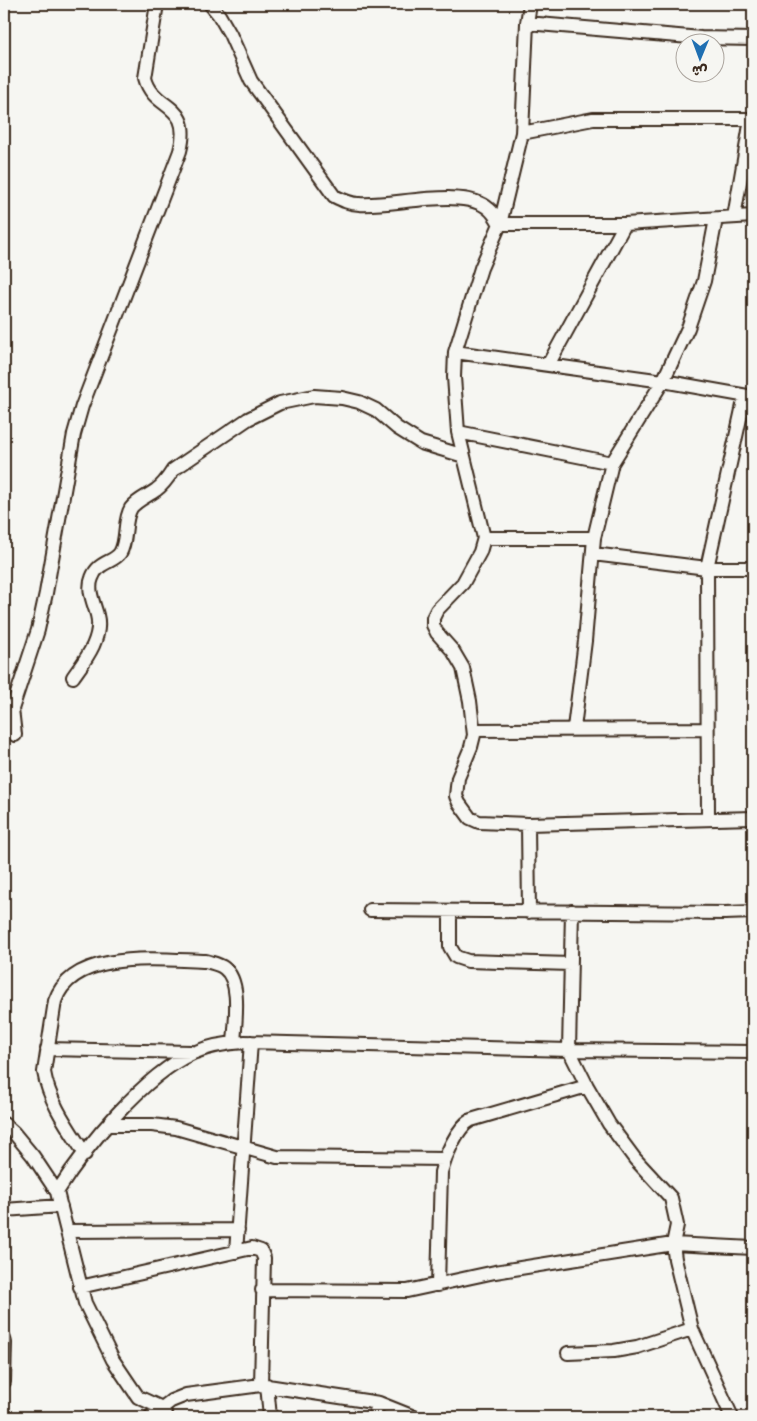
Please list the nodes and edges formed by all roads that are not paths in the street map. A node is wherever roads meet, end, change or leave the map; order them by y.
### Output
1 (157, 4) edge
2 (210, 4) edge
3 (530, 4) edge
4 (527, 23) junction
5 (753, 39) edge
6 (752, 119) edge
7 (522, 133) junction
8 (753, 216) edge
9 (734, 217) junction
10 (716, 219) junction
11 (500, 224) junction
12 (625, 224) junction
13 (455, 352) junction
14 (548, 365) junction
15 (663, 381) junction
16 (749, 396) edge
17 (458, 432) junction
18 (464, 456) junction
19 (612, 463) junction
20 (484, 538) junction
21 (594, 538) junction
22 (593, 554) junction
23 (707, 568) junction
24 (753, 568) edge
25 (73, 677) dead end
26 (574, 728) junction
27 (707, 729) junction
28 (474, 730) junction
29 (15, 735) dead end
30 (753, 818) edge
31 (708, 820) junction
32 (528, 824) junction
33 (370, 910) dead end
34 (450, 910) junction
35 (572, 911) junction
36 (529, 912) junction
37 (753, 912) edge
38 (571, 964) junction
39 (251, 1042) junction
40 (234, 1043) junction
41 (47, 1049) junction
42 (569, 1050) junction
43 (194, 1052) junction
44 (753, 1052) edge
45 (587, 1086) junction
46 (4, 1124) edge
47 (108, 1125) junction
48 (244, 1147) junction
49 (85, 1154) junction
50 (445, 1159) junction
51 (57, 1192) junction
52 (61, 1206) junction
53 (4, 1210) edge
54 (238, 1230) junction
55 (67, 1231) junction
56 (673, 1244) junction
57 (753, 1248) edge
58 (236, 1252) junction
59 (438, 1285) junction
60 (80, 1287) junction
61 (262, 1290) junction
62 (692, 1329) junction
63 (4, 1339) edge
64 (568, 1353) dead end
65 (4, 1382) edge
66 (264, 1385) junction
67 (379, 1403) junction
68 (165, 1413) edge
69 (150, 1417) edge
70 (270, 1417) edge
71 (374, 1417) edge
72 (414, 1417) edge
73 (732, 1417) edge

1 - 29 street
2 - 11 street
3 - 4 street
4 - 5 street
4 - 7 street
6 - 7 street
6 - 9 street
7 - 11 street
8 - 9 street
9 - 10 street
10 - 12 street
10 - 15 street
11 - 12 street
11 - 13 street
12 - 14 street
13 - 14 street
13 - 17 street
14 - 15 street
15 - 16 street
15 - 19 street
16 - 23 street
17 - 18 street
17 - 19 street
18 - 20 street
18 - 25 street
19 - 21 street
20 - 21 street
20 - 28 street
21 - 22 street
22 - 23 street
22 - 26 street
23 - 24 street
23 - 27 street
26 - 27 street
26 - 28 street
27 - 31 street
28 - 32 street
30 - 31 street
31 - 32 street
32 - 36 street
33 - 34 street
34 - 36 street
34 - 38 street
35 - 36 street
35 - 37 street
35 - 38 street
38 - 42 street
39 - 40 street
39 - 42 street
39 - 48 street
40 - 41 street
40 - 43 street
41 - 43 street
41 - 49 street
42 - 44 street
42 - 45 street
43 - 47 street
45 - 50 street
45 - 56 street
46 - 51 street
47 - 48 street
47 - 49 street
48 - 50 street
48 - 54 street
49 - 51 street
50 - 59 street
51 - 52 street
52 - 53 street
52 - 55 street
54 - 55 street
54 - 58 street
55 - 60 street
56 - 57 street
56 - 59 street
56 - 62 street
58 - 60 street
58 - 61 street
59 - 61 street
60 - 68 street
61 - 66 street
62 - 64 street
62 - 73 street
63 - 65 street
66 - 67 street
66 - 68 street
66 - 70 street
67 - 71 street
67 - 72 street
68 - 69 street

